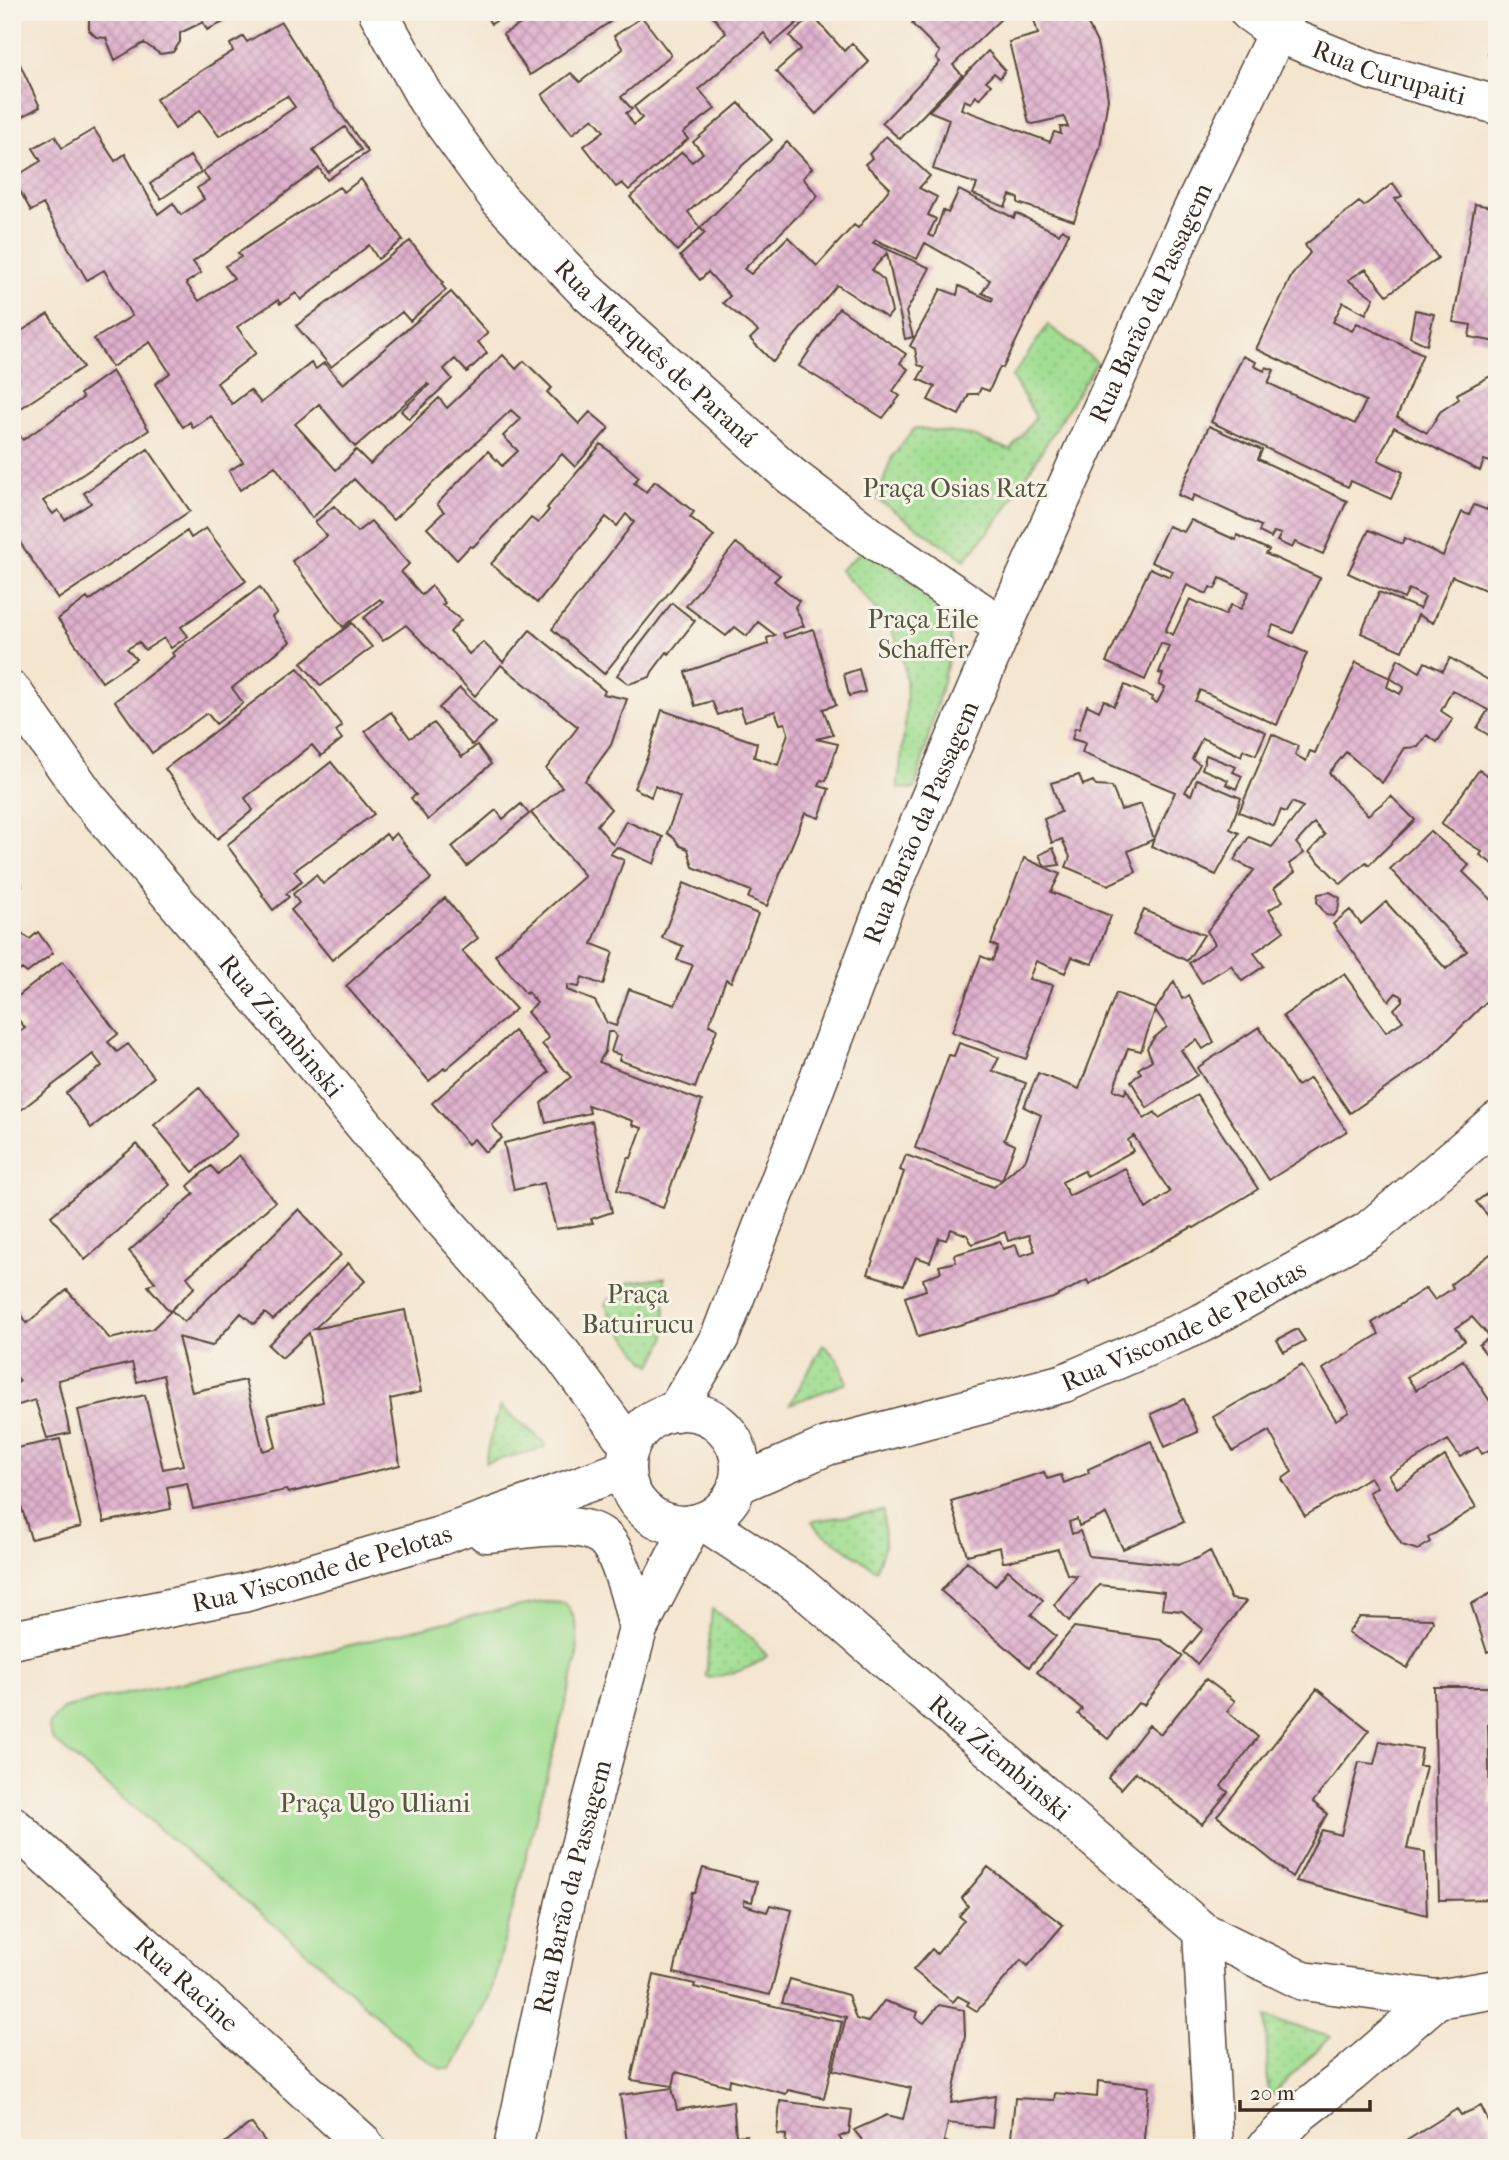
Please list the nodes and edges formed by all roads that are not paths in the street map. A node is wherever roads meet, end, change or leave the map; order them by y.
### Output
1 (378, 12) edge
2 (1271, 19) edge
3 (1497, 105) edge
4 (1003, 627) junction
5 (12, 691) edge
6 (1497, 1121) edge
7 (671, 1434) junction
8 (827, 1446) junction
9 (735, 1489) junction
10 (698, 1523) junction
11 (440, 1536) junction
12 (798, 1584) junction
13 (638, 1629) junction
14 (19, 1647) edge
15 (12, 1825) edge
16 (1202, 1931) junction
17 (1497, 1989) edge
18 (1437, 1998) junction
19 (511, 2143) edge
20 (375, 2146) edge
21 (1214, 2148) edge
22 (1266, 2148) edge

1 - 4 street, Rua Marquês de Paraná
2 - 3 street, Rua Curupaiti
2 - 4 street, Rua Barão da Passagem
4 - 7 street, Rua Barão da Passagem
5 - 7 street, Rua Ziembinski
6 - 8 street, Rua Visconde de Pelotas
7 - 8 street, Rua Visconde de Pelotas
7 - 9 street
7 - 10 street
7 - 11 street, Rua Visconde de Pelotas
8 - 9 street, Rua Visconde de Pelotas
9 - 10 street
9 - 12 street, Rua Ziembinski
10 - 12 street, Rua Ziembinski
10 - 13 street, Rua Barão da Passagem
11 - 13 street, Rua Barão da Passagem
11 - 14 street, Rua Visconde de Pelotas
12 - 16 street, Rua Ziembinski
13 - 19 street, Rua Barão da Passagem
15 - 20 street, Rua Racine
16 - 18 street, Rua Ziembinski
16 - 21 street
17 - 18 street, Rua Ziembinski
18 - 22 street

